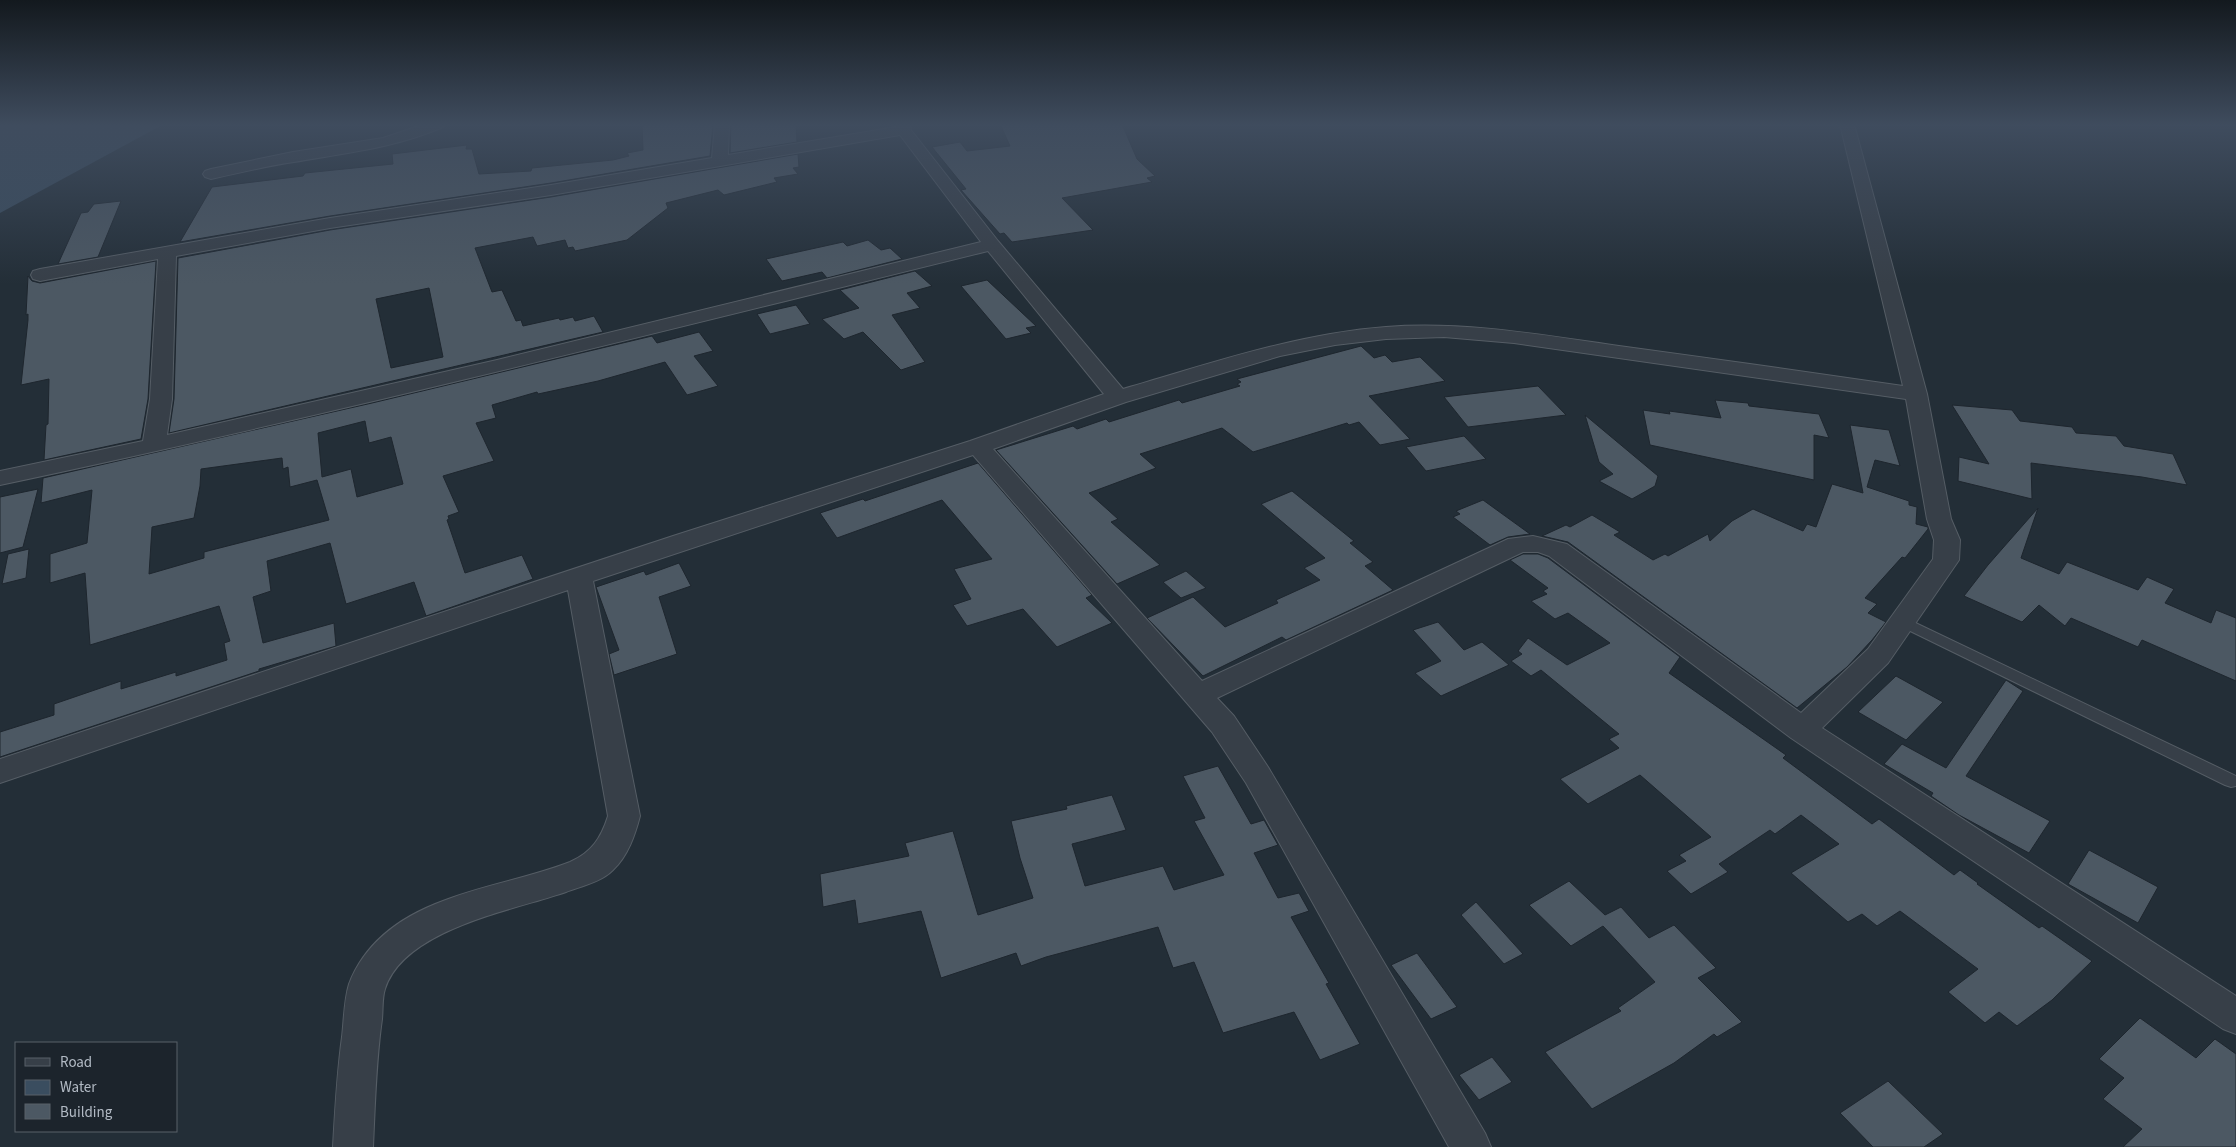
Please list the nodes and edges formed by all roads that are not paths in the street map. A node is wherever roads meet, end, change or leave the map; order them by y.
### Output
1 (624, 178) edge
2 (941, 178) edge
3 (1861, 178) edge
4 (992, 245) junction
5 (167, 253) junction
6 (40, 275) dead end
7 (1916, 394) junction
8 (1118, 397) junction
9 (154, 446) junction
10 (978, 446) junction
11 (0, 478) edge
12 (579, 578) junction
13 (1903, 622) junction
14 (1198, 695) junction
15 (1802, 730) junction
16 (0, 771) edge
17 (2231, 781) dead end
18 (2236, 1017) edge
19 (353, 1147) edge
20 (1471, 1147) edge

1 - 5 street
2 - 4 street
3 - 7 street
4 - 8 street
4 - 9 street
5 - 6 street
5 - 9 street
7 - 8 street
7 - 13 street
8 - 10 street
9 - 11 street
10 - 12 street
10 - 14 street
12 - 16 street
12 - 19 street
13 - 15 street
13 - 17 lane
14 - 15 street
14 - 20 street
15 - 18 street

